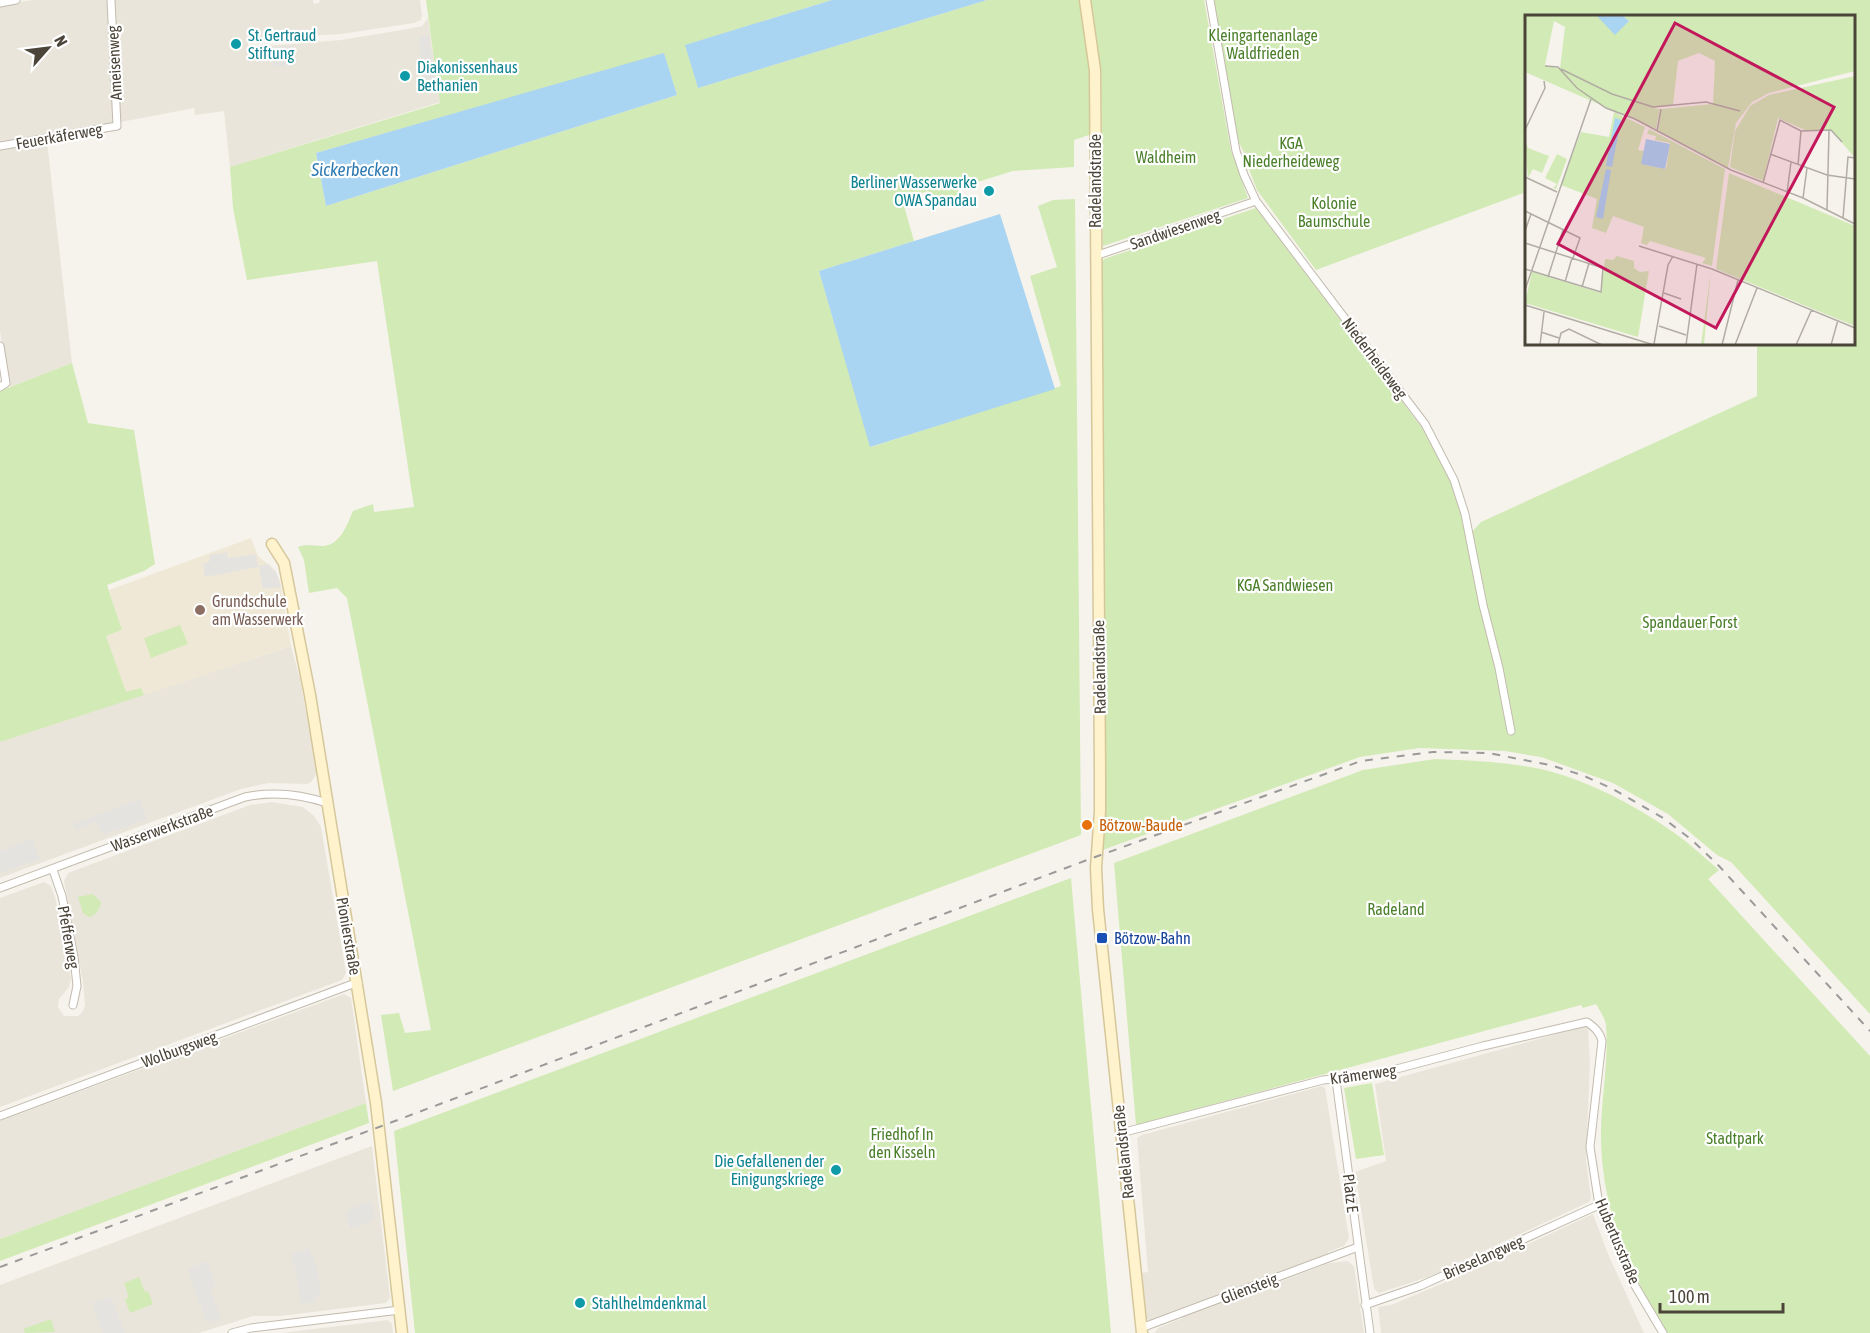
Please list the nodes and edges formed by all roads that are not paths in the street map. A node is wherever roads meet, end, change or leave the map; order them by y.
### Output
1 (16, 0) edge
2 (111, 0) edge
3 (1085, 0) edge
4 (1210, 0) edge
5 (0, 3) edge
6 (117, 126) joint
7 (0, 146) edge
8 (1256, 201) junction
9 (1095, 256) junction
10 (0, 346) edge
11 (3, 385) edge
12 (272, 544) dead end
13 (1511, 731) dead end
14 (327, 803) junction
15 (53, 870) junction
16 (0, 888) edge
17 (358, 982) junction
18 (74, 1005) dead end
19 (1601, 1036) joint
20 (1336, 1080) junction
21 (0, 1116) edge
22 (1121, 1133) junction
23 (1599, 1206) junction
24 (1358, 1247) junction
25 (1365, 1305) junction
26 (400, 1310) junction
27 (1141, 1331) edge
28 (232, 1333) edge
29 (402, 1333) edge
30 (1370, 1333) edge
31 (1663, 1333) edge

1 - 5 street
2 - 6 street, Ameisenweg
3 - 9 street, Radelandstraße
4 - 8 street, Niederheideweg
6 - 7 street, Feuerkäferweg
8 - 9 street, Sandwiesenweg
8 - 13 street, Niederheideweg
9 - 22 street, Radelandstraße
10 - 11 street
12 - 14 street, Pionierstraße
14 - 15 street, Wasserwerkstraße
14 - 17 street, Pionierstraße
15 - 16 street, Wasserwerkstraße
15 - 18 street, Pfefferweg
17 - 21 street, Wolburgsweg
17 - 26 street, Pionierstraße
19 - 20 street, Krämerweg
19 - 23 street, Hubertusstraße
20 - 22 street, Krämerweg
20 - 24 street, Platz E
22 - 27 street, Radelandstraße
23 - 25 street, Brieselangweg
23 - 31 street, Hubertusstraße
24 - 25 street, Platz E
24 - 27 street, Gliensteig
25 - 30 street, Platz E
26 - 28 street
26 - 29 street, Pionierstraße

